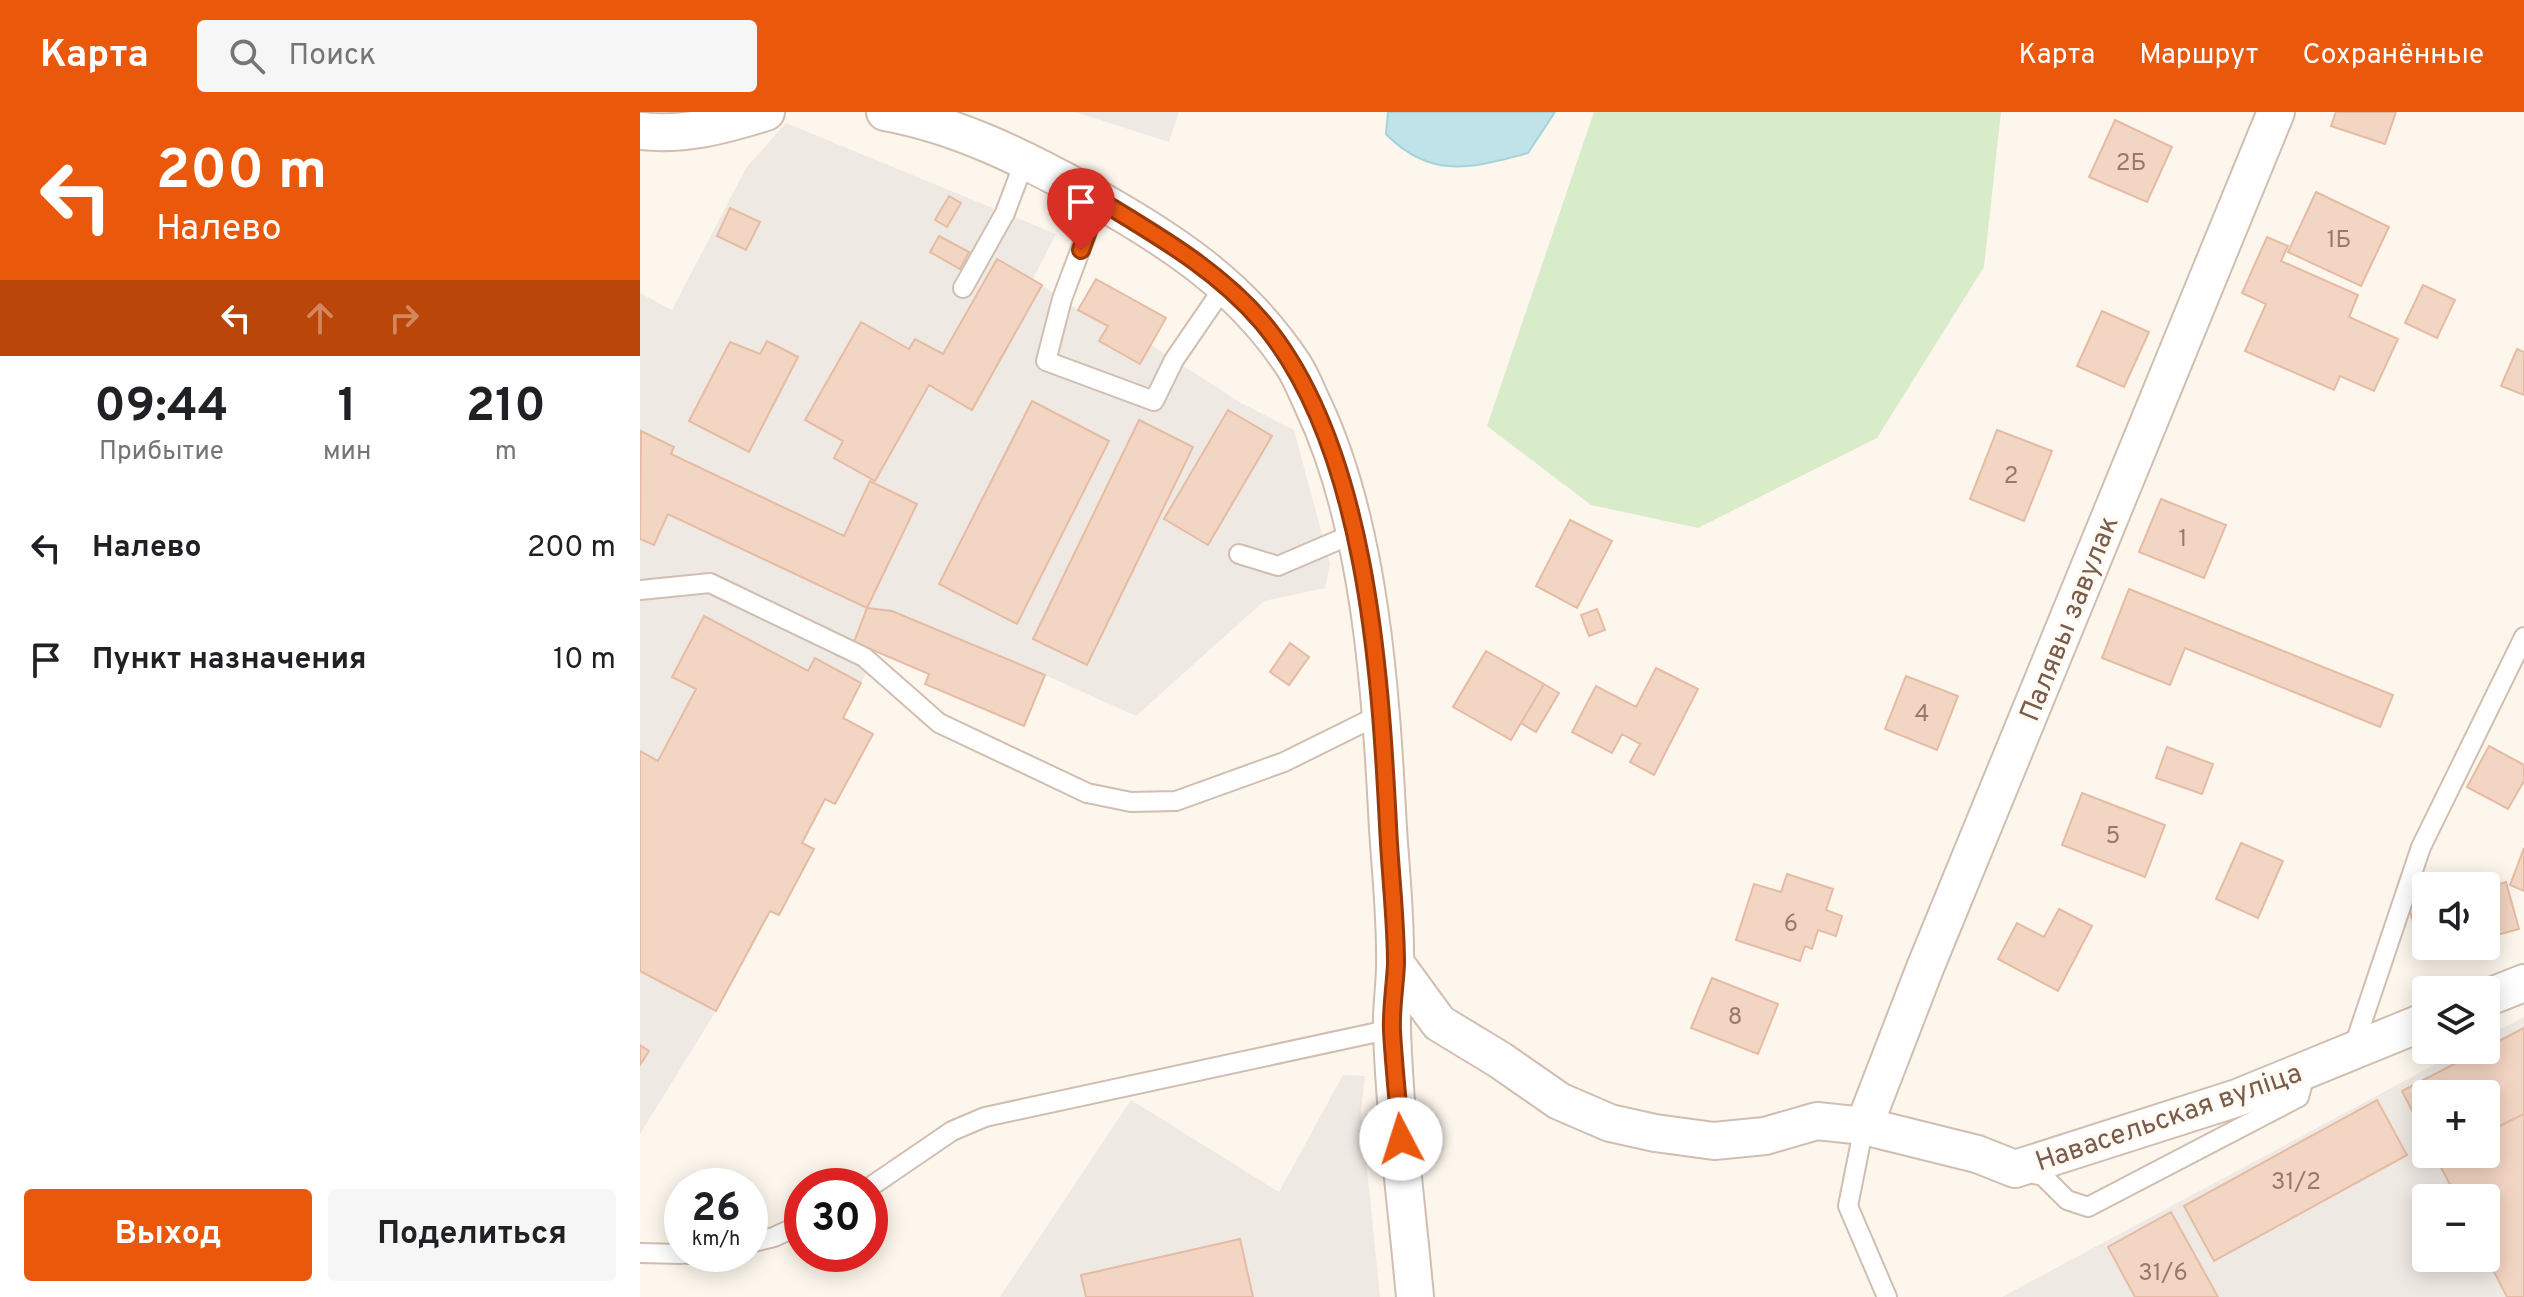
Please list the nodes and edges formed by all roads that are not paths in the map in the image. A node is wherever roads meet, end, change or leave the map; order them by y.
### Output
1 (766, 112) edge
2 (885, 112) edge
3 (2276, 112) edge
4 (640, 131) edge
5 (1025, 160) junction
6 (1099, 200) junction
7 (1226, 284) junction
8 (963, 288) dead end
9 (1355, 533) junction
10 (1239, 554) dead end
11 (640, 590) edge
12 (2524, 637) edge
13 (1381, 714) junction
14 (1396, 964) junction
15 (2524, 983) edge
16 (2500, 992) edge
17 (2412, 1026) edge
18 (1392, 1029) junction
19 (2353, 1049) junction
20 (2307, 1069) junction
21 (1864, 1126) junction
22 (2015, 1169) junction
23 (888, 1175) edge
24 (640, 1253) edge
25 (664, 1254) edge
26 (1415, 1297) edge
27 (1887, 1297) edge

1 - 4 street
2 - 5 street
3 - 21 street, Палявы завулак
5 - 6 street
5 - 8 lane
6 - 7 street
6 - 7 lane
7 - 9 street
9 - 10 lane
9 - 13 street
11 - 13 lane
12 - 19 lane
13 - 14 street
14 - 18 street
14 - 21 street, Навасельская вуліца
15 - 16 street
17 - 19 street, Навасельская вуліца
18 - 23 lane
18 - 26 street
19 - 20 street, Навасельская вуліца
20 - 22 street, Навасельская вуліца
20 - 22 lane
21 - 22 street, Навасельская вуліца
21 - 27 lane
24 - 25 lane

